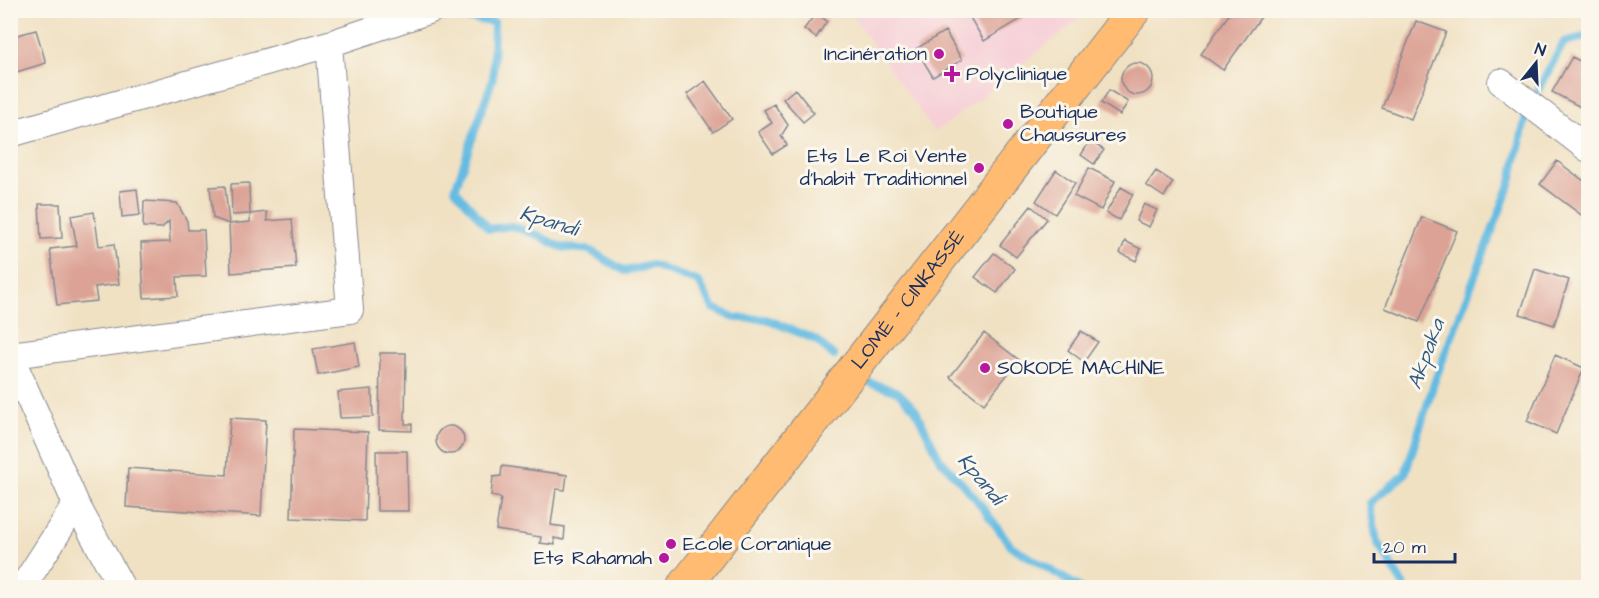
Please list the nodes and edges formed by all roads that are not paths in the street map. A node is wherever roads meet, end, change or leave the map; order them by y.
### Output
1 (1134, 10) edge
2 (429, 11) edge
3 (329, 44) junction
4 (1501, 82) dead end
5 (10, 134) edge
6 (1588, 149) edge
7 (11, 355) edge
8 (76, 504) junction
9 (22, 588) edge
10 (122, 588) edge
11 (683, 588) edge

1 - 11 highway, LOMÉ - CINKASSÉ
2 - 3 street
3 - 5 street
3 - 7 street
4 - 6 street
7 - 8 street
8 - 9 street
8 - 10 street

